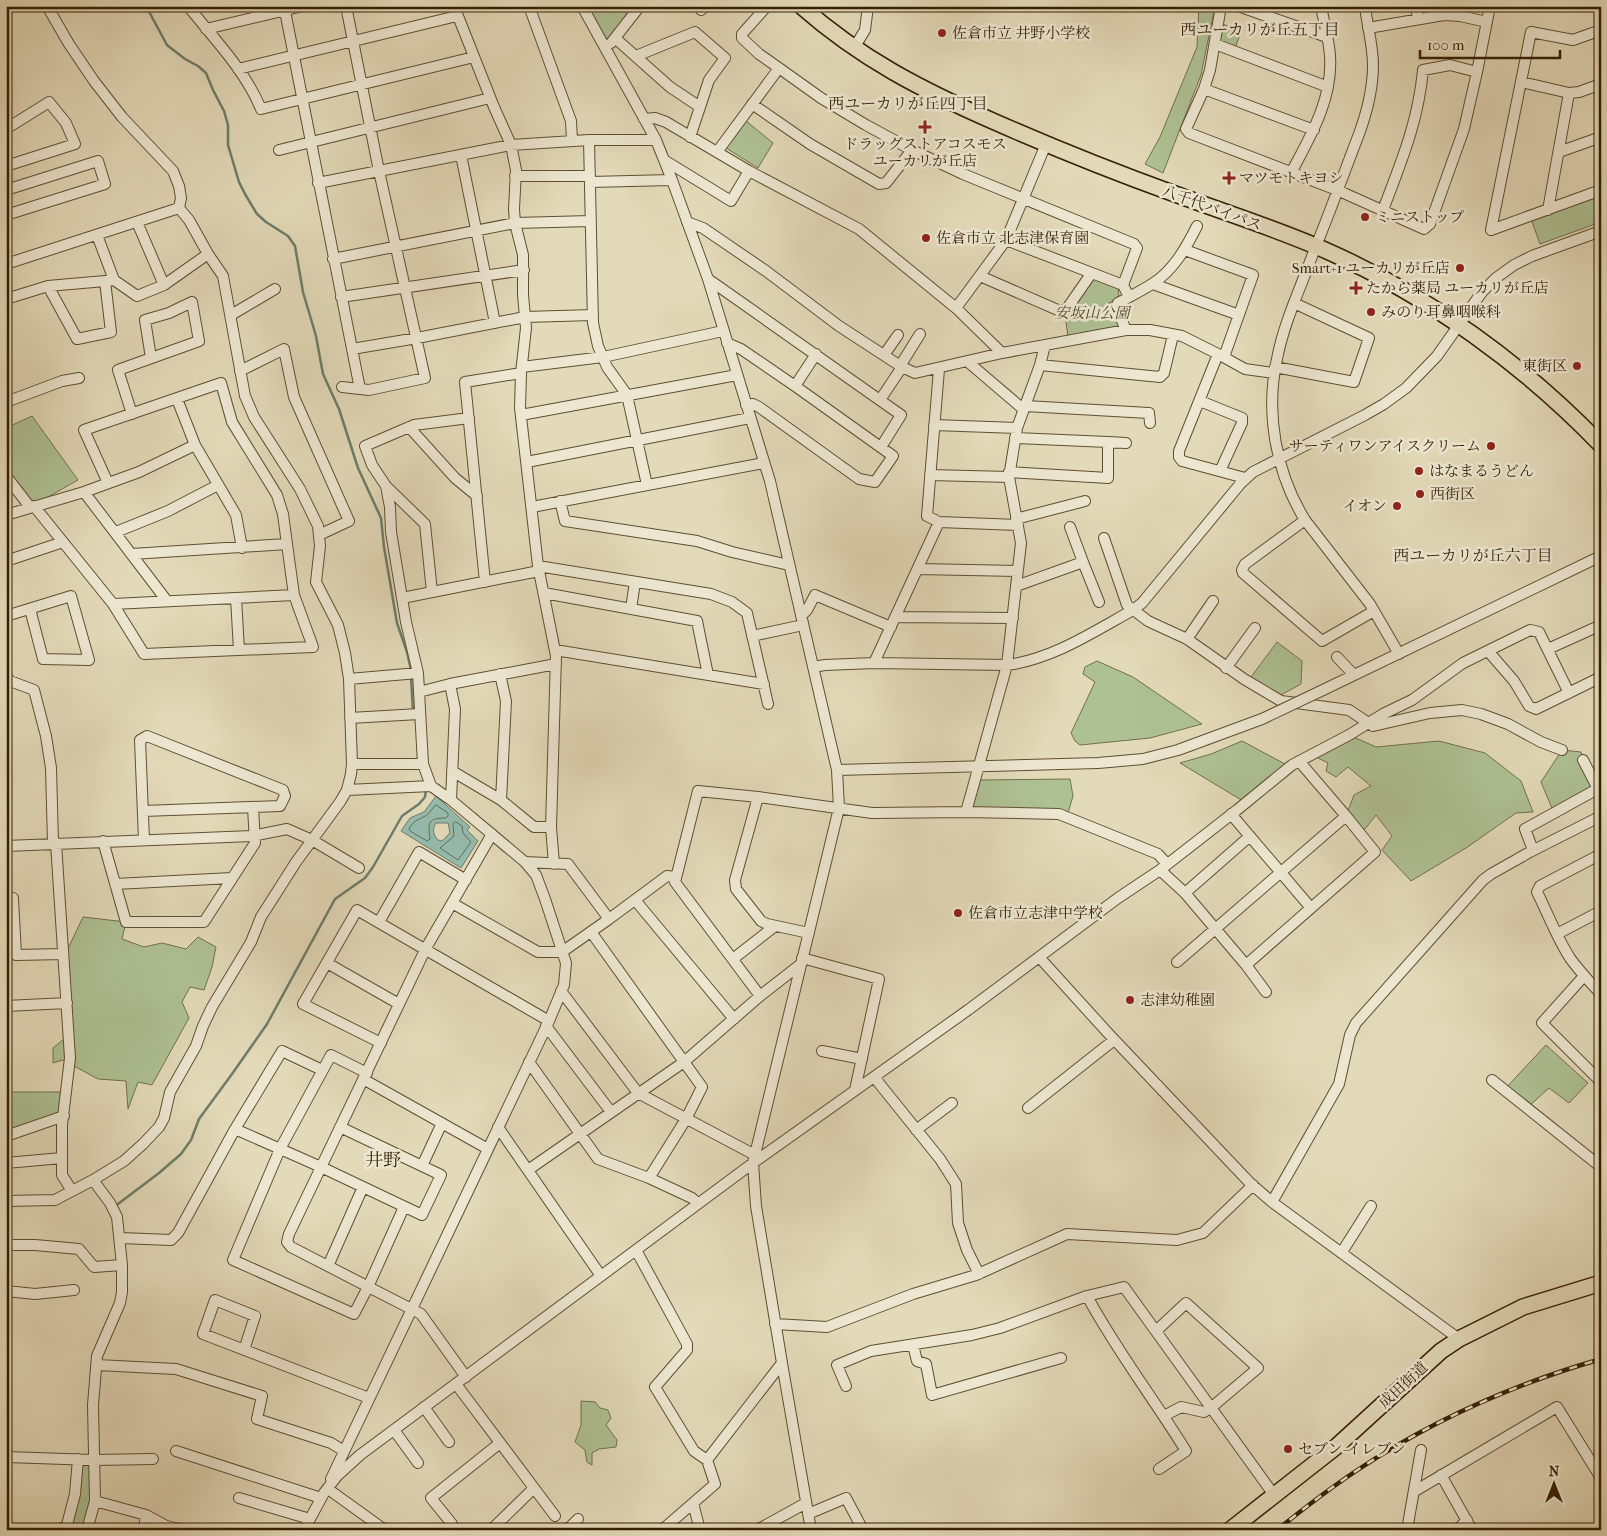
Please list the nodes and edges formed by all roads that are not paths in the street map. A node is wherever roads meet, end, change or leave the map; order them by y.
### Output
1 (47, 6) edge
2 (188, 6) edge
3 (303, 6) edge
4 (346, 6) edge
5 (529, 6) edge
6 (582, 6) edge
7 (640, 6) edge
8 (767, 6) edge
9 (801, 6) edge
10 (868, 6) edge
11 (1222, 6) edge
12 (1238, 6) edge
13 (1321, 6) edge
14 (1365, 6) edge
15 (1416, 6) edge
16 (1490, 6) edge
17 (284, 8) edge
18 (456, 11) edge
19 (1418, 19) junction
20 (1487, 22) junction
21 (1368, 28) junction
22 (206, 29) junction
23 (1601, 30) edge
24 (1327, 37) junction
25 (615, 38) junction
26 (353, 40) junction
27 (1215, 44) junction
28 (854, 48) junction
29 (606, 50) junction
30 (293, 55) junction
31 (636, 56) junction
32 (474, 57) junction
33 (779, 68) junction
34 (238, 69) junction
35 (1477, 72) junction
36 (1521, 82) junction
37 (362, 84) junction
38 (1601, 84) edge
39 (1328, 87) junction
40 (1204, 89) junction
41 (1569, 93) junction
42 (490, 98) junction
43 (302, 99) junction
44 (752, 104) junction
45 (700, 106) junction
46 (644, 119) junction
47 (370, 128) junction
48 (6, 129) edge
49 (1314, 130) junction
50 (690, 136) junction
51 (1601, 137) edge
52 (589, 140) junction
53 (656, 140) junction
54 (572, 141) junction
55 (310, 142) junction
56 (1046, 144) junction
57 (511, 145) junction
58 (279, 150) dead end
59 (912, 150) junction
60 (717, 152) junction
61 (1559, 152) junction
62 (462, 155) junction
63 (664, 160) junction
64 (6, 166) edge
65 (379, 171) junction
66 (749, 171) junction
67 (1291, 173) junction
68 (516, 176) junction
69 (590, 179) junction
70 (672, 180) junction
71 (318, 183) junction
72 (6, 190) edge
73 (1337, 190) junction
74 (1601, 190) edge
75 (1023, 198) junction
76 (179, 208) junction
77 (1383, 210) junction
78 (1548, 210) junction
79 (6, 215) edge
80 (591, 221) junction
81 (137, 222) junction
82 (687, 222) junction
83 (516, 224) junction
84 (1197, 226) dead end
85 (477, 231) junction
86 (1601, 231) edge
87 (96, 235) junction
88 (1006, 240) junction
89 (396, 247) junction
90 (1316, 247) junction
91 (1185, 250) junction
92 (208, 254) junction
93 (334, 259) junction
94 (6, 264) edge
95 (524, 270) junction
96 (1091, 274) junction
97 (486, 275) junction
98 (980, 276) junction
99 (708, 279) junction
100 (110, 280) junction
101 (1153, 284) junction
102 (1122, 285) junction
103 (48, 286) junction
104 (164, 286) junction
105 (405, 288) junction
106 (275, 289) dead end
107 (342, 297) junction
108 (1129, 297) junction
109 (6, 299) edge
110 (1294, 303) junction
111 (956, 308) junction
112 (231, 314) junction
113 (1239, 315) junction
114 (592, 316) junction
115 (524, 317) junction
116 (495, 323) junction
117 (1458, 324) junction
118 (1126, 330) junction
119 (723, 331) junction
120 (920, 334) dead end
121 (898, 335) dead end
122 (1173, 335) junction
123 (417, 338) junction
124 (728, 343) junction
125 (1045, 345) junction
126 (352, 349) junction
127 (1002, 353) junction
128 (816, 354) junction
129 (884, 355) junction
130 (1221, 356) junction
131 (603, 357) junction
132 (151, 358) junction
133 (968, 362) junction
134 (1040, 365) junction
135 (901, 366) junction
136 (939, 369) junction
137 (521, 370) junction
138 (1275, 370) junction
139 (240, 371) junction
140 (737, 375) junction
141 (79, 378) dead end
142 (795, 386) junction
143 (342, 387) dead end
144 (360, 389) junction
145 (627, 395) junction
146 (176, 399) junction
147 (880, 400) junction
148 (1200, 401) junction
149 (6, 402) edge
150 (746, 405) junction
151 (1024, 408) junction
152 (132, 414) junction
153 (521, 415) junction
154 (469, 418) junction
155 (750, 418) junction
156 (1150, 423) dead end
157 (934, 425) junction
158 (409, 427) junction
159 (1016, 433) junction
160 (637, 441) junction
161 (1108, 442) junction
162 (1126, 443) dead end
163 (194, 445) junction
164 (1601, 445) edge
165 (881, 447) junction
166 (1278, 458) junction
167 (526, 462) junction
168 (764, 462) junction
169 (1220, 472) junction
170 (930, 475) junction
171 (1009, 475) junction
172 (6, 476) edge
173 (1245, 478) junction
174 (108, 483) junction
175 (218, 485) junction
176 (647, 485) junction
177 (386, 486) junction
178 (84, 492) junction
179 (477, 496) junction
180 (1084, 501) dead end
181 (560, 502) junction
182 (32, 506) junction
183 (532, 507) junction
184 (6, 515) edge
185 (1305, 520) junction
186 (939, 522) junction
187 (1017, 522) junction
188 (1070, 527) dead end
189 (116, 532) junction
190 (319, 535) junction
191 (1104, 538) dead end
192 (63, 542) junction
193 (287, 544) junction
194 (242, 548) junction
195 (132, 554) junction
196 (1601, 556) edge
197 (6, 561) edge
198 (1083, 562) junction
199 (790, 565) junction
200 (539, 568) junction
201 (918, 569) junction
202 (1018, 571) junction
203 (485, 582) junction
204 (635, 582) junction
205 (1016, 586) junction
206 (432, 592) junction
207 (544, 593) junction
208 (294, 595) junction
209 (236, 598) junction
210 (402, 598) junction
211 (166, 601) junction
212 (1213, 601) dead end
213 (1098, 602) dead end
214 (113, 604) junction
215 (30, 608) junction
216 (631, 609) junction
217 (1133, 610) junction
218 (1374, 611) junction
219 (6, 616) edge
220 (1013, 618) junction
221 (802, 621) junction
222 (894, 622) junction
223 (1601, 625) edge
224 (1255, 628) dead end
225 (752, 636) junction
226 (1188, 639) junction
227 (1548, 649) junction
228 (239, 650) junction
229 (554, 650) junction
230 (1488, 651) junction
231 (1398, 654) junction
232 (1336, 657) dead end
233 (874, 663) junction
234 (556, 664) junction
235 (1007, 665) junction
236 (813, 667) junction
237 (1226, 668) junction
238 (418, 672) junction
239 (500, 674) junction
240 (6, 675) edge
241 (708, 675) junction
242 (1354, 675) junction
243 (1601, 677) edge
244 (349, 678) junction
245 (450, 684) junction
246 (764, 684) junction
247 (419, 692) junction
248 (1569, 693) junction
249 (768, 704) dead end
250 (419, 714) junction
251 (350, 718) junction
252 (1367, 722) junction
253 (1562, 750) dead end
254 (1583, 760) dead end
255 (1298, 762) junction
256 (352, 764) junction
257 (423, 764) junction
258 (978, 766) junction
259 (836, 770) junction
260 (452, 771) junction
261 (431, 786) junction
262 (1599, 788) edge
263 (347, 790) junction
264 (758, 798) junction
265 (451, 800) junction
266 (501, 800) junction
267 (253, 807) junction
268 (838, 808) junction
269 (143, 811) junction
270 (966, 812) junction
271 (1231, 814) junction
272 (1346, 816) junction
273 (1601, 816) edge
274 (551, 827) junction
275 (492, 834) junction
276 (255, 835) junction
277 (1250, 836) junction
278 (144, 840) junction
279 (312, 840) junction
280 (103, 841) junction
281 (55, 843) junction
282 (6, 846) edge
283 (1534, 850) junction
284 (1601, 854) edge
285 (525, 862) junction
286 (554, 864) junction
287 (1163, 867) junction
288 (360, 868) dead end
289 (1281, 872) junction
290 (676, 877) junction
291 (232, 878) junction
292 (466, 880) junction
293 (115, 884) junction
294 (1186, 893) junction
295 (6, 898) edge
296 (635, 900) junction
297 (452, 903) junction
298 (1311, 908) junction
299 (1601, 911) edge
300 (609, 919) junction
301 (379, 922) junction
302 (776, 926) junction
303 (1215, 928) junction
304 (591, 932) junction
305 (809, 933) junction
306 (1557, 934) junction
307 (426, 948) junction
308 (562, 952) junction
309 (63, 954) junction
310 (1039, 957) junction
311 (733, 959) junction
312 (802, 961) junction
313 (1177, 962) dead end
314 (327, 963) junction
315 (1246, 965) junction
316 (1584, 976) junction
317 (562, 991) junction
318 (1266, 992) dead end
319 (1601, 994) edge
320 (760, 996) junction
321 (66, 1003) junction
322 (399, 1004) junction
323 (6, 1006) edge
324 (734, 1019) junction
325 (548, 1024) junction
326 (1114, 1040) junction
327 (381, 1043) junction
328 (822, 1051) dead end
329 (862, 1059) junction
330 (530, 1062) junction
331 (684, 1062) junction
332 (322, 1070) junction
333 (365, 1076) junction
334 (874, 1077) junction
335 (1492, 1080) dead end
336 (1601, 1081) edge
337 (855, 1090) junction
338 (638, 1093) junction
339 (952, 1103) dead end
340 (1028, 1108) dead end
341 (610, 1112) junction
342 (64, 1116) junction
343 (686, 1119) junction
344 (442, 1124) junction
345 (340, 1128) junction
346 (498, 1128) junction
347 (235, 1129) junction
348 (916, 1130) junction
349 (580, 1133) junction
350 (6, 1136) edge
351 (280, 1149) junction
352 (488, 1149) junction
353 (62, 1158) junction
354 (754, 1159) junction
355 (6, 1163) edge
356 (422, 1166) junction
357 (321, 1167) junction
358 (1601, 1167) edge
359 (528, 1170) junction
360 (649, 1178) junction
361 (93, 1180) junction
362 (1253, 1185) junction
363 (363, 1187) junction
364 (72, 1191) junction
365 (6, 1201) edge
366 (1272, 1202) junction
367 (698, 1204) junction
368 (1371, 1206) dead end
369 (404, 1207) junction
370 (120, 1238) junction
371 (6, 1245) edge
372 (636, 1250) junction
373 (1342, 1252) junction
374 (122, 1265) junction
375 (328, 1266) junction
376 (979, 1274) junction
377 (602, 1276) junction
378 (1601, 1283) edge
379 (368, 1287) junction
380 (6, 1290) edge
381 (74, 1290) dead end
382 (1087, 1296) junction
383 (412, 1309) junction
384 (775, 1324) junction
385 (1156, 1330) junction
386 (1460, 1339) junction
387 (913, 1345) junction
388 (244, 1350) junction
389 (1061, 1358) dead end
390 (782, 1363) junction
391 (97, 1365) junction
392 (466, 1377) junction
393 (456, 1384) junction
394 (846, 1386) dead end
395 (369, 1398) junction
396 (424, 1407) junction
397 (1212, 1407) junction
398 (1164, 1416) junction
399 (394, 1430) junction
400 (449, 1442) dead end
401 (500, 1443) junction
402 (1421, 1450) dead end
403 (176, 1451) dead end
404 (344, 1451) junction
405 (6, 1457) edge
406 (78, 1459) junction
407 (153, 1459) dead end
408 (94, 1460) junction
409 (706, 1460) junction
410 (418, 1463) dead end
411 (1159, 1469) dead end
412 (1441, 1475) junction
413 (1601, 1478) edge
414 (534, 1488) junction
415 (1415, 1491) junction
416 (324, 1493) junction
417 (1274, 1495) junction
418 (239, 1498) dead end
419 (95, 1501) junction
420 (693, 1503) junction
421 (806, 1503) junction
422 (808, 1514) junction
423 (146, 1516) junction
424 (555, 1516) dead end
425 (310, 1519) junction
426 (578, 1519) dead end
427 (1467, 1520) junction
428 (452, 1524) dead end
429 (494, 1529) edge
430 (60, 1530) edge
431 (87, 1530) edge
432 (144, 1530) edge
433 (184, 1530) edge
434 (304, 1530) edge
435 (385, 1530) edge
436 (567, 1530) edge
437 (662, 1530) edge
438 (700, 1530) edge
439 (757, 1530) edge
440 (811, 1530) edge
441 (863, 1530) edge
442 (1230, 1530) edge
443 (1407, 1530) edge
444 (1457, 1530) edge
445 (1472, 1530) edge

1 - 76 street
2 - 22 street
3 - 17 street
4 - 26 street
5 - 54 street
6 - 29 street
7 - 25 street
8 - 33 street
9 - 28 highway, 八千代バイパス
10 - 28 street
11 - 27 street
12 - 24 street
13 - 24 street
14 - 21 street
15 - 19 street
16 - 20 street
17 - 22 street
17 - 30 street
18 - 26 street
18 - 32 street
19 - 20 street
19 - 21 street
20 - 35 street
21 - 73 street
22 - 34 street
23 - 36 street
24 - 39 street
25 - 29 street
25 - 31 street
26 - 30 street
26 - 37 street
27 - 39 street
27 - 40 street
28 - 56 highway, 八千代バイパス
29 - 46 street
30 - 34 street
30 - 43 street
31 - 45 street
31 - 45 street
32 - 37 street
32 - 42 street
33 - 44 street
33 - 59 street
34 - 43 street
35 - 77 street
35 - 77 street
36 - 41 street
36 - 78 street
37 - 43 street
37 - 47 street
38 - 41 street
39 - 49 street
40 - 49 street
40 - 67 street
41 - 61 street
42 - 47 street
42 - 57 street
43 - 55 street
44 - 59 street
44 - 60 street
45 - 50 street
46 - 50 street
46 - 53 street
47 - 55 street
47 - 65 street
48 - 64 street
49 - 67 street
50 - 60 street
51 - 61 street
52 - 53 street
52 - 54 street
52 - 69 street
53 - 63 street
54 - 57 street
55 - 58 street
55 - 71 street
56 - 75 street
56 - 90 highway, 八千代バイパス
57 - 62 street
57 - 68 street
59 - 75 street
60 - 66 street
61 - 78 street
62 - 65 street
62 - 85 street
63 - 66 street
63 - 70 street
65 - 71 street
65 - 89 street
66 - 111 street
67 - 73 street
68 - 69 street
68 - 83 street
69 - 70 street
69 - 80 street
70 - 82 street
71 - 93 street
72 - 79 street
73 - 77 street
73 - 90 street
74 - 78 street
75 - 88 street
75 - 102 street
76 - 81 street
76 - 92 street
80 - 83 street
80 - 114 street
81 - 87 street
81 - 104 street
82 - 99 street
82 - 129 street
83 - 85 street
83 - 95 street
84 - 91 street
85 - 89 street
85 - 97 street
86 - 117 street
87 - 94 street
87 - 100 street
88 - 96 street
88 - 98 street
89 - 93 street
89 - 105 street
90 - 110 street
90 - 117 highway, 八千代バイパス
91 - 101 street
91 - 113 street
92 - 104 street
92 - 112 street
93 - 107 street
95 - 97 street
95 - 115 street
96 - 98 street
96 - 102 street
97 - 105 street
97 - 116 street
98 - 111 street
99 - 119 street
99 - 128 street
100 - 103 street
100 - 103 street
100 - 104 street
101 - 108 street
101 - 113 street
102 - 108 street
103 - 109 street
105 - 107 street
105 - 123 street
106 - 112 street
107 - 126 street
108 - 118 street
110 - 138 street
110 - 138 street
111 - 127 street
112 - 139 street
113 - 130 street
114 - 115 street
114 - 131 street
115 - 116 street
115 - 137 street
116 - 123 street
117 - 164 highway, 八千代バイパス
117 - 166 street
118 - 122 street
118 - 125 street
119 - 124 street
119 - 131 street
120 - 135 street
121 - 129 street
122 - 130 street
122 - 134 street
123 - 126 street
123 - 144 street
124 - 140 street
124 - 142 street
125 - 127 street
125 - 134 street
126 - 144 street
127 - 133 street
128 - 142 street
128 - 147 street
129 - 135 street
130 - 138 street
130 - 148 street
131 - 137 street
131 - 145 street
132 - 132 street
132 - 152 street
133 - 136 street
133 - 151 street
134 - 151 street
135 - 136 street
135 - 147 street
136 - 157 street
137 - 153 street
137 - 154 street
138 - 166 street
139 - 190 street
139 - 190 street
140 - 145 street
140 - 150 street
141 - 149 street
142 - 165 street
143 - 144 street
145 - 153 street
145 - 160 street
146 - 152 street
146 - 163 street
146 - 193 street
147 - 165 street
148 - 169 street
148 - 169 street
150 - 155 street
150 - 165 street
151 - 156 street
151 - 159 street
152 - 174 street
153 - 167 street
154 - 158 street
154 - 179 street
155 - 160 street
155 - 168 street
157 - 159 street
157 - 170 street
158 - 177 street
158 - 179 street
159 - 161 street
159 - 171 street
160 - 167 street
160 - 176 street
161 - 162 street
161 - 171 street
163 - 174 street
163 - 175 street
166 - 173 street
166 - 185 street
167 - 183 street
168 - 176 street
168 - 199 street
169 - 173 street
170 - 171 street
170 - 186 street
171 - 187 street
172 - 182 street
173 - 217 street
174 - 178 street
175 - 189 street
175 - 194 street
176 - 181 street
177 - 206 street
177 - 210 street
178 - 182 street
178 - 189 street
179 - 203 street
180 - 187 street
181 - 183 street
181 - 199 street
182 - 184 street
182 - 192 street
183 - 200 street
185 - 218 street
185 - 218 street
186 - 187 street
186 - 201 street
187 - 202 street
188 - 198 street
189 - 195 street
190 - 244 street
191 - 217 street
192 - 197 street
192 - 214 street
193 - 194 street
193 - 208 street
194 - 195 street
195 - 211 street
196 - 231 street
198 - 205 street
198 - 213 street
199 - 221 street
200 - 203 street
200 - 204 street
200 - 207 street
201 - 202 street
201 - 222 street
202 - 205 street
203 - 206 street
204 - 216 street
204 - 225 street
205 - 220 street
206 - 210 street
207 - 216 street
207 - 229 street
208 - 209 street
208 - 228 street
209 - 211 street
209 - 228 street
210 - 238 street
211 - 214 street
212 - 226 street
214 - 228 street
215 - 215 street
215 - 219 street
216 - 241 street
217 - 226 street
217 - 235 street
218 - 231 street
220 - 222 street
220 - 235 street
221 - 222 street
221 - 225 street
221 - 236 street
222 - 233 street
223 - 227 street
224 - 237 street
225 - 246 street
226 - 237 street
227 - 230 street
227 - 248 street
229 - 234 street
229 - 241 street
230 - 248 street
230 - 252 street
231 - 242 street
232 - 242 street
233 - 235 street
233 - 236 street
234 - 239 street
234 - 274 street
235 - 258 street
236 - 259 street
237 - 252 street
238 - 244 street
238 - 247 street
239 - 245 street
239 - 266 street
240 - 281 street
241 - 246 street
242 - 258 street, bridge
243 - 248 street
244 - 251 street
245 - 247 street
245 - 260 street
246 - 249 street
247 - 250 street
250 - 251 street
250 - 257 street
251 - 256 street
252 - 253 street
252 - 255 street
254 - 262 street
255 - 271 street
255 - 272 street
256 - 257 street
256 - 263 street
257 - 261 street
258 - 259 street
258 - 270 street
259 - 268 street
260 - 265 street
260 - 266 street
261 - 263 street
261 - 265 street
262 - 283 street
263 - 279 street
264 - 268 street
264 - 290 street
264 - 302 street
265 - 275 street
266 - 274 street
267 - 269 street
267 - 269 street
267 - 276 street
268 - 270 street
268 - 305 street
269 - 278 street
270 - 287 street
271 - 277 street
271 - 287 street
272 - 289 street
272 - 298 street
273 - 283 street
274 - 286 street
275 - 285 street
275 - 292 street
276 - 278 street
276 - 279 street
276 - 291 street
277 - 289 street
277 - 294 street
278 - 280 street
279 - 288 street
279 - 361 street
280 - 281 street
280 - 293 street
281 - 282 street
281 - 309 street
283 - 366 street
284 - 306 street
285 - 286 street
285 - 308 street
286 - 300 street
287 - 294 street
287 - 310 street
289 - 298 street
289 - 303 street
290 - 296 street
290 - 311 street
291 - 293 street
291 - 293 street
292 - 297 street
292 - 301 street
294 - 303 street
295 - 309 street
296 - 300 street
296 - 324 street
297 - 307 street
297 - 308 street
298 - 315 street
299 - 306 street
300 - 304 street
301 - 307 street
301 - 314 street
302 - 305 street
302 - 311 street
303 - 313 street
303 - 315 street
304 - 308 street
304 - 331 street
305 - 312 street
306 - 316 street
307 - 322 street
307 - 325 street
308 - 317 street
309 - 321 street
310 - 326 street
310 - 334 street
311 - 320 street
312 - 320 street
312 - 329 street
312 - 354 street
314 - 322 street
314 - 327 street
315 - 318 street
316 - 319 street
316 - 336 street
317 - 325 street
317 - 338 street
320 - 324 street
321 - 323 street
321 - 342 street
322 - 327 street
324 - 331 street
325 - 330 street
325 - 341 street
326 - 340 street
326 - 362 street
327 - 333 street
328 - 329 street
329 - 337 street
330 - 346 street
330 - 349 street
331 - 338 street
331 - 343 street
332 - 333 street
332 - 347 street
332 - 351 street
333 - 344 street
333 - 345 street
334 - 337 street
334 - 348 street
335 - 358 street
337 - 354 street
338 - 341 street
338 - 343 street
339 - 348 street
341 - 349 street
342 - 350 street
342 - 353 street
343 - 354 street
343 - 360 street
344 - 352 street
344 - 356 street
345 - 356 street
345 - 357 street
346 - 352 street
346 - 359 street
347 - 351 street
347 - 370 street
348 - 376 street
349 - 359 street
349 - 360 street
351 - 357 street
351 - 379 street
352 - 383 street
353 - 355 street
353 - 364 street
354 - 367 street
354 - 384 street
356 - 369 street
357 - 363 street
357 - 375 street
359 - 377 street
360 - 367 street
361 - 364 street
361 - 370 street
362 - 366 street
362 - 376 street
363 - 369 street
363 - 375 street
364 - 365 street
366 - 373 street
367 - 372 street
368 - 373 street
369 - 379 street
370 - 374 street
371 - 374 street
372 - 377 street
372 - 409 street
373 - 386 street
374 - 391 street
375 - 379 street
376 - 384 street
377 - 392 street
378 - 386 highway, 成田街道
379 - 383 street
380 - 381 street
382 - 385 street
382 - 387 street
382 - 398 street
383 - 392 street
383 - 395 street
384 - 390 street
385 - 397 street
385 - 397 street
386 - 417 highway, 成田街道
387 - 389 street
387 - 394 street
388 - 388 street
388 - 395 street
390 - 409 street
390 - 421 street
391 - 404 street
391 - 408 street
392 - 393 street
393 - 396 street
393 - 401 street
395 - 404 street
396 - 399 street
396 - 400 street
397 - 398 street
397 - 417 street
398 - 411 street
399 - 410 street
399 - 416 street
401 - 414 street
401 - 428 street
402 - 415 street
403 - 416 street
404 - 416 street
405 - 406 street
406 - 408 street
406 - 430 street
407 - 408 street
408 - 419 street
409 - 420 street
412 - 413 street
412 - 415 street
412 - 427 street
414 - 424 street
414 - 429 street
415 - 443 street
416 - 425 street
416 - 435 street
417 - 442 highway, 成田街道
418 - 425 street
419 - 423 street
419 - 431 street
420 - 437 street
420 - 438 street
421 - 422 street
421 - 439 street
422 - 440 street
422 - 441 street
423 - 432 street
423 - 433 street
425 - 434 street
426 - 436 street
427 - 444 street
427 - 445 street

